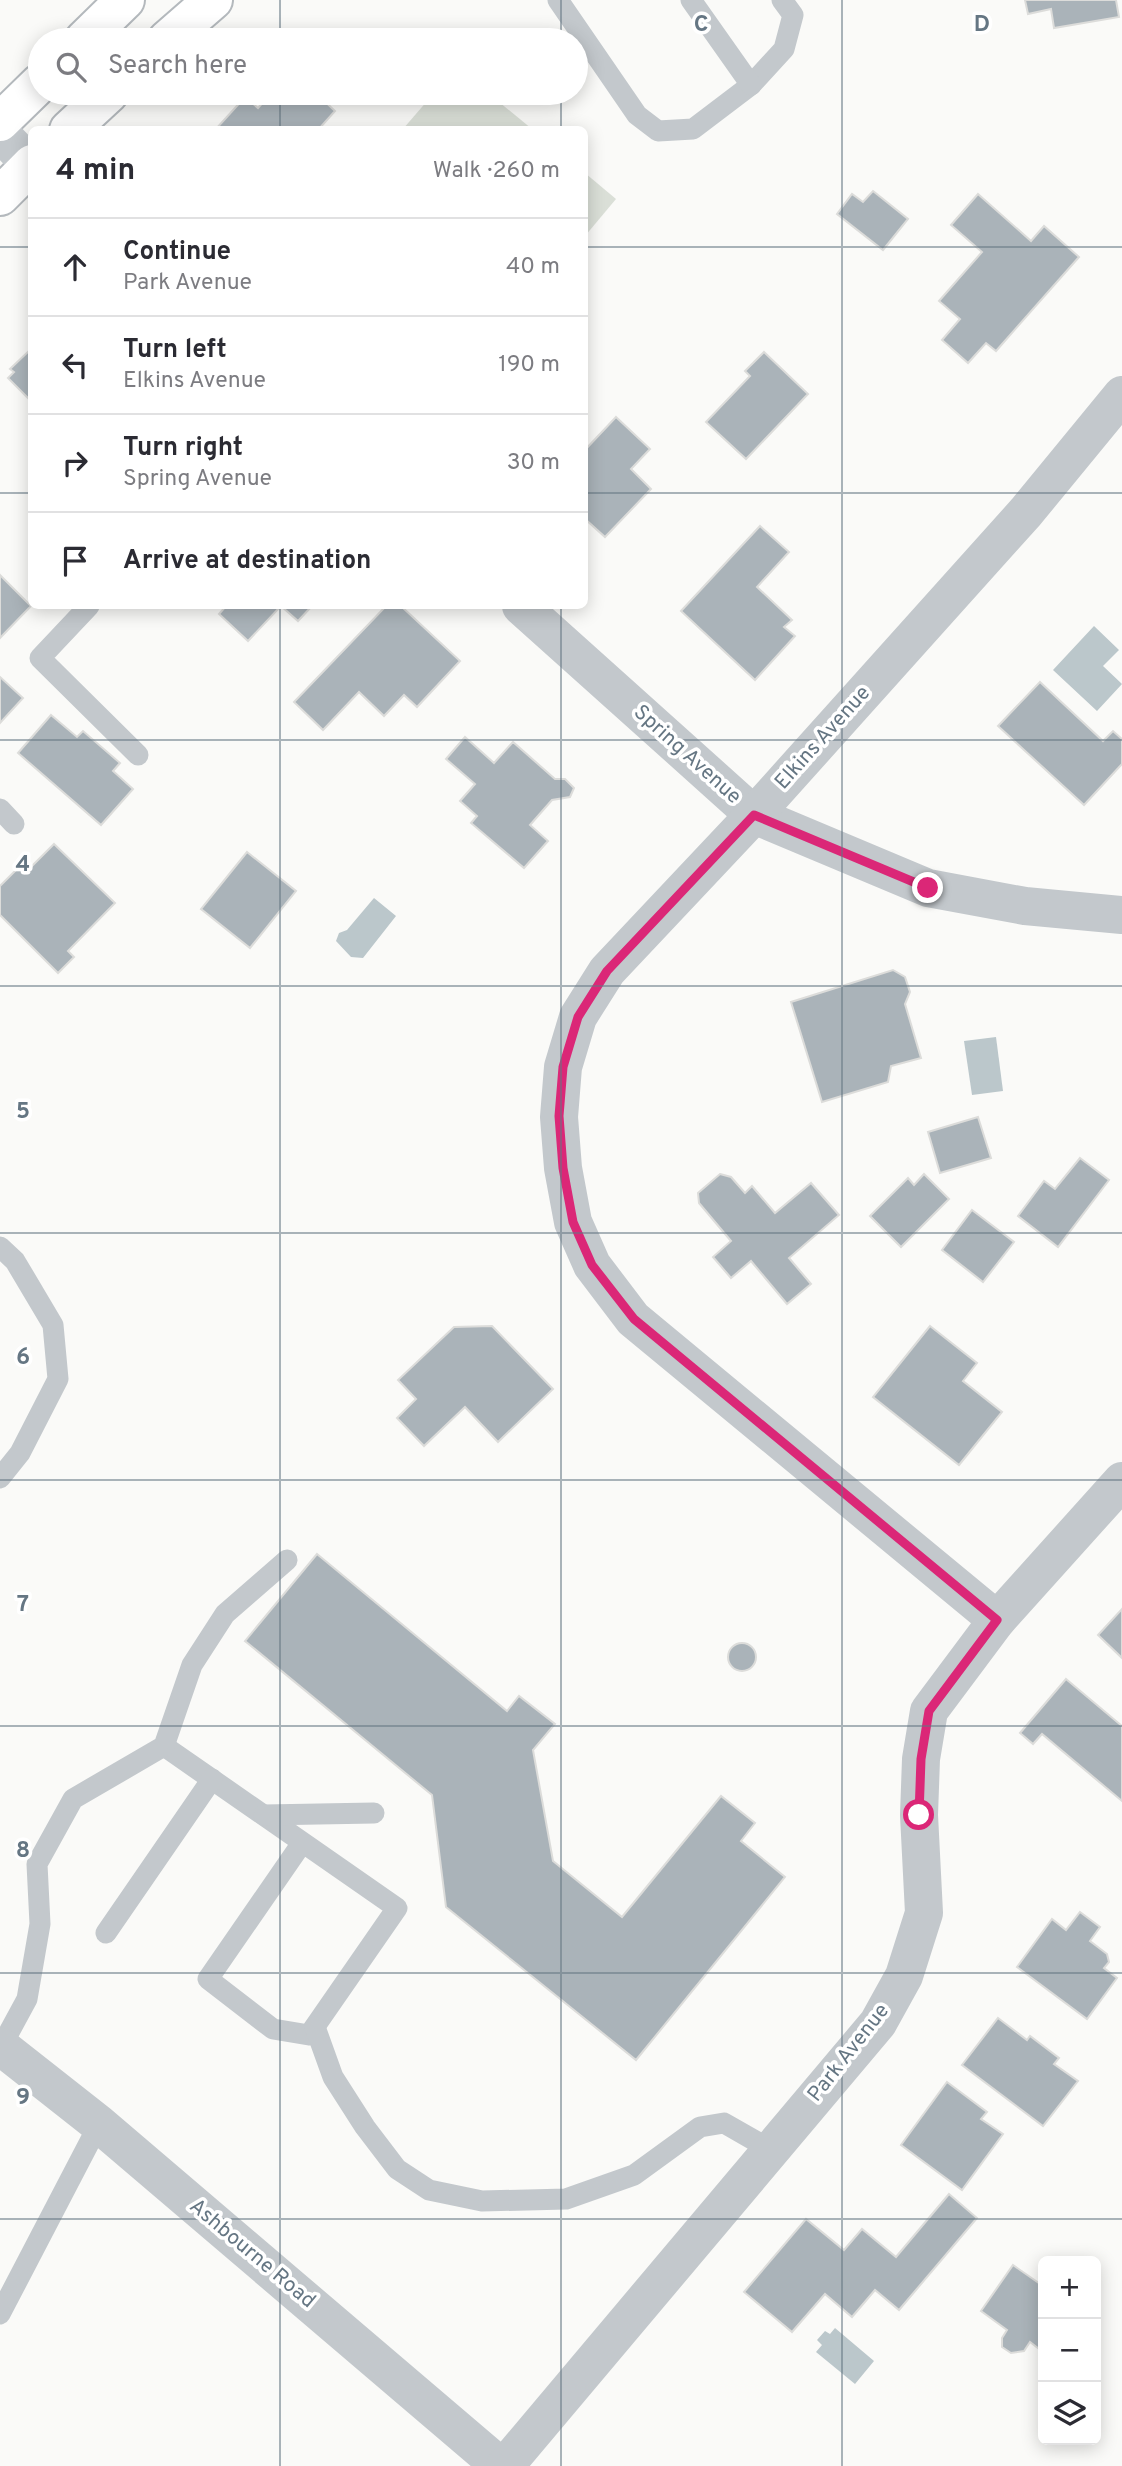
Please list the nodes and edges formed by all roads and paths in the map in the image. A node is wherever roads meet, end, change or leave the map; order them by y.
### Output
1 (125, 0) edge
2 (213, 0) edge
3 (558, 0) edge
4 (691, 0) edge
5 (782, 0) edge
6 (96, 28) edge
7 (181, 28) edge
8 (577, 28) edge
9 (588, 44) edge
10 (751, 85) junction
11 (28, 94) edge
12 (96, 105) edge
13 (0, 121) edge
14 (73, 126) edge
15 (0, 134) edge
16 (28, 162) edge
17 (28, 168) edge
18 (0, 196) edge
19 (1122, 395) edge
20 (86, 609) edge
21 (524, 609) edge
22 (138, 754) dead end
23 (754, 815) junction
24 (1122, 915) edge
25 (0, 1247) edge
26 (0, 1478) edge
27 (1122, 1481) edge
28 (287, 1560) dead end
29 (997, 1620) junction
30 (164, 1746) junction
31 (212, 1779) junction
32 (374, 1813) dead end
33 (264, 1815) junction
34 (302, 1843) junction
35 (106, 1933) dead end
36 (315, 2026) junction
37 (1, 2047) edge
38 (99, 2124) junction
39 (771, 2150) junction
40 (0, 2314) edge
41 (502, 2466) edge

1 - 6 highway
2 - 7 highway
3 - 8 lane
4 - 10 lane
5 - 10 lane
9 - 10 lane
11 - 13 highway
12 - 14 highway
15 - 16 street
17 - 18 highway
19 - 23 street, Elkins Avenue
20 - 22 lane
21 - 23 street, Spring Avenue
23 - 24 street, Spring Avenue
23 - 29 street, Elkins Avenue
25 - 26 lane
27 - 29 street, Park Avenue
28 - 30 lane
29 - 39 street, Park Avenue
30 - 31 lane
30 - 37 lane
31 - 33 lane
31 - 35 lane
32 - 33 lane
33 - 34 lane
34 - 36 lane
34 - 36 lane
36 - 39 lane
37 - 38 street, Ashbourne Road
38 - 40 lane
38 - 41 street, Ashbourne Road
39 - 41 street, Park Avenue

